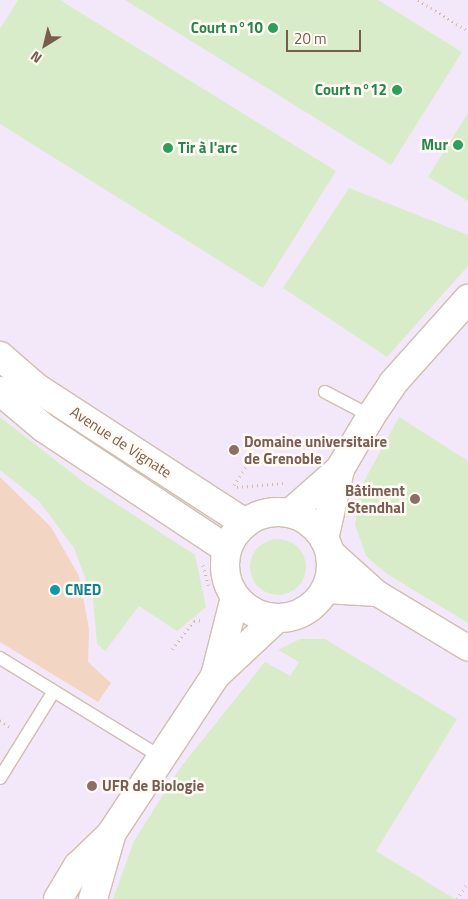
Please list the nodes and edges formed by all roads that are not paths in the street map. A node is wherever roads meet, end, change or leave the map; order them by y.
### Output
1 (468, 299) edge
2 (0, 356) edge
3 (0, 391) edge
4 (325, 392) dead end
5 (371, 416) junction
6 (340, 469) junction
7 (290, 513) junction
8 (246, 522) junction
9 (327, 545) junction
10 (227, 549) junction
11 (325, 590) junction
12 (377, 593) junction
13 (223, 596) junction
14 (276, 618) junction
15 (468, 648) edge
16 (0, 658) edge
17 (215, 676) junction
18 (54, 691) junction
19 (161, 757) junction
20 (0, 778) edge
21 (111, 834) junction
22 (58, 899) edge
23 (93, 899) edge

1 - 5 street
2 - 8 street, Avenue de Vignate
3 - 10 street, Avenue de Vignate
4 - 5 lane
5 - 6 street
6 - 7 street
6 - 9 street
7 - 8 street
7 - 9 street
8 - 10 street
9 - 11 street
9 - 12 street
10 - 13 street
11 - 12 street
11 - 14 street
12 - 15 street
13 - 14 street
13 - 17 street
14 - 17 street
16 - 18 lane
17 - 19 street
18 - 19 lane
18 - 20 lane
19 - 21 street
21 - 22 street
21 - 23 street

